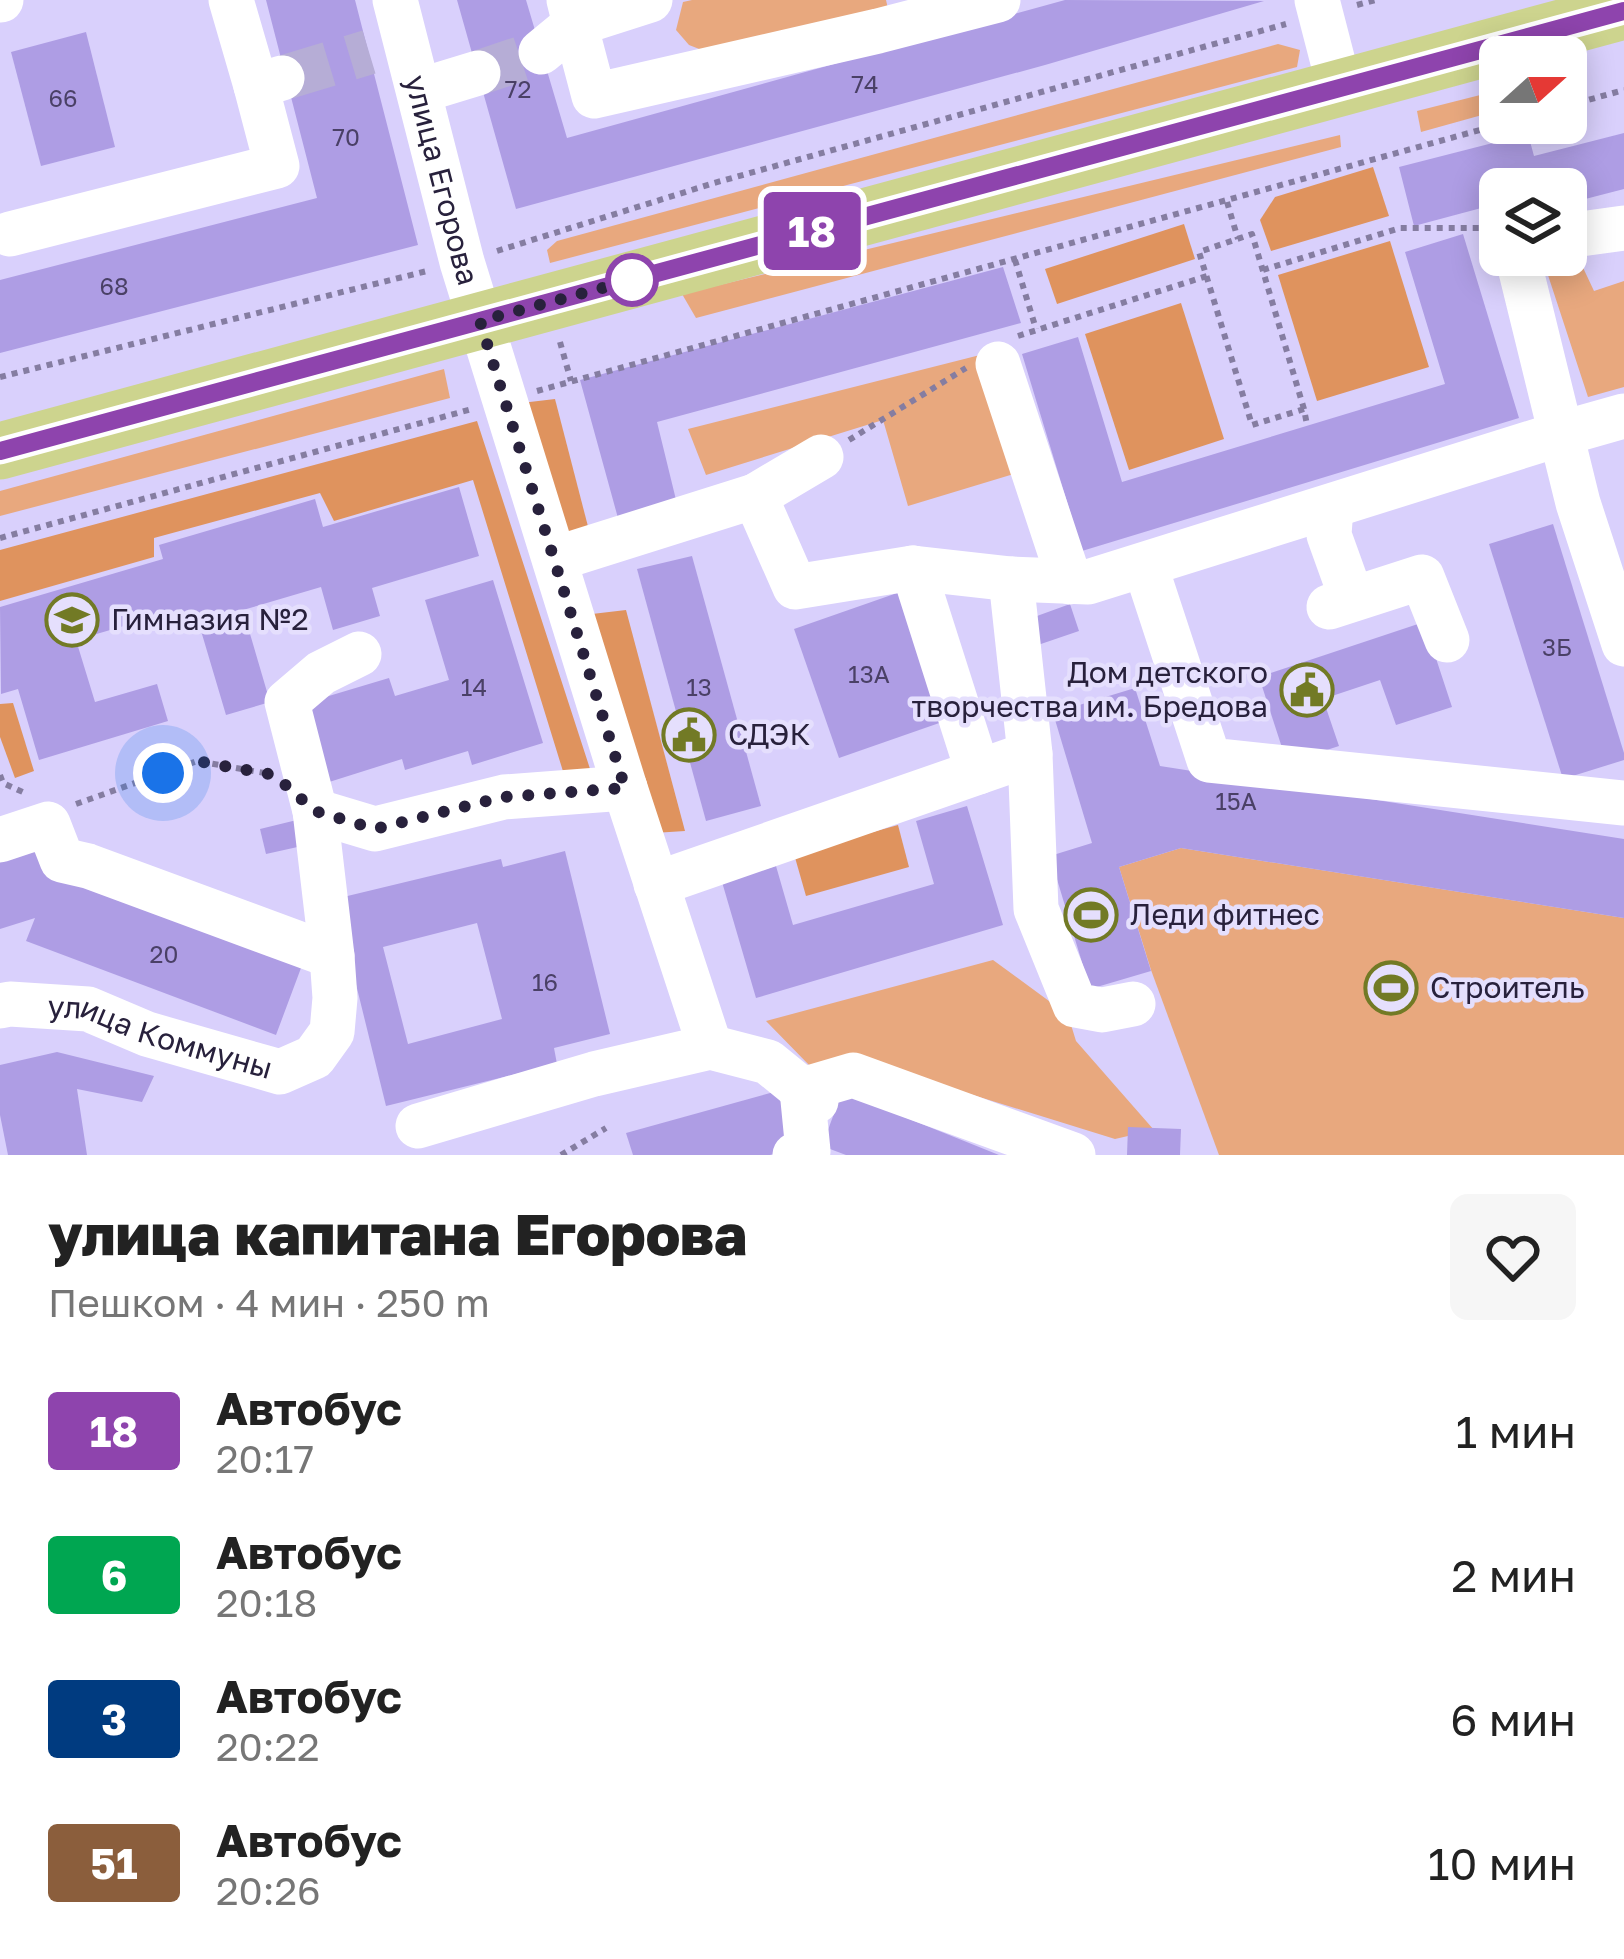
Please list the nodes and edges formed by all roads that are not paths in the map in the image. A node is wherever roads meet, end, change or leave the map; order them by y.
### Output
1 (231, 0) edge
2 (650, 0) edge
3 (998, 0) edge
4 (1319, 7) edge
5 (1624, 11) edge
6 (562, 26) edge
7 (390, 31) edge
8 (478, 73) tunnel mouth
9 (1340, 89) junction
10 (419, 91) junction
11 (1624, 228) edge
12 (1587, 233) edge
13 (10, 234) dead end
14 (1521, 276) edge
15 (480, 321) junction
16 (998, 364) dead end
17 (1624, 416) edge
18 (1560, 434) junction
19 (0, 451) edge
20 (820, 458) dead end
21 (755, 496) junction
22 (1330, 507) junction
23 (556, 559) junction
24 (1144, 565) junction
25 (913, 568) junction
26 (1011, 579) junction
27 (1070, 582) junction
28 (1447, 640) dead end
29 (1624, 644) edge
30 (359, 654) dead end
31 (1030, 754) junction
32 (978, 772) junction
33 (625, 788) junction
34 (1624, 803) edge
35 (315, 811) junction
36 (1, 844) edge
37 (656, 884) junction
38 (332, 956) junction
39 (1133, 1004) dead end
40 (0, 1006) edge
41 (710, 1047) junction
42 (809, 1096) junction
43 (418, 1126) dead end
44 (795, 1155) edge
45 (1073, 1155) edge

1 - 13 street
2 - 6 street
3 - 6 street
4 - 9 street
5 - 9 main road
7 - 10 street, улица Егорова
8 - 10 street
9 - 15 main road
10 - 15 street, улица Егорова
11 - 12 street
14 - 18 street
15 - 19 main road
15 - 23 street, улица Егорова
16 - 27 street
17 - 18 street
18 - 22 street
18 - 29 street
20 - 21 street
21 - 23 street
21 - 25 street
22 - 24 street
22 - 28 street
23 - 33 street, улица Егорова
24 - 27 street
24 - 34 street
25 - 26 street
25 - 32 street
26 - 27 street
26 - 31 street
30 - 35 street
31 - 32 street
31 - 39 street
32 - 37 street
33 - 35 street
33 - 37 street, улица Егорова
35 - 38 street
36 - 38 street
37 - 41 street, улица Егорова
38 - 40 street, улица Коммуны
41 - 42 street
41 - 43 street
42 - 44 street
42 - 45 street

